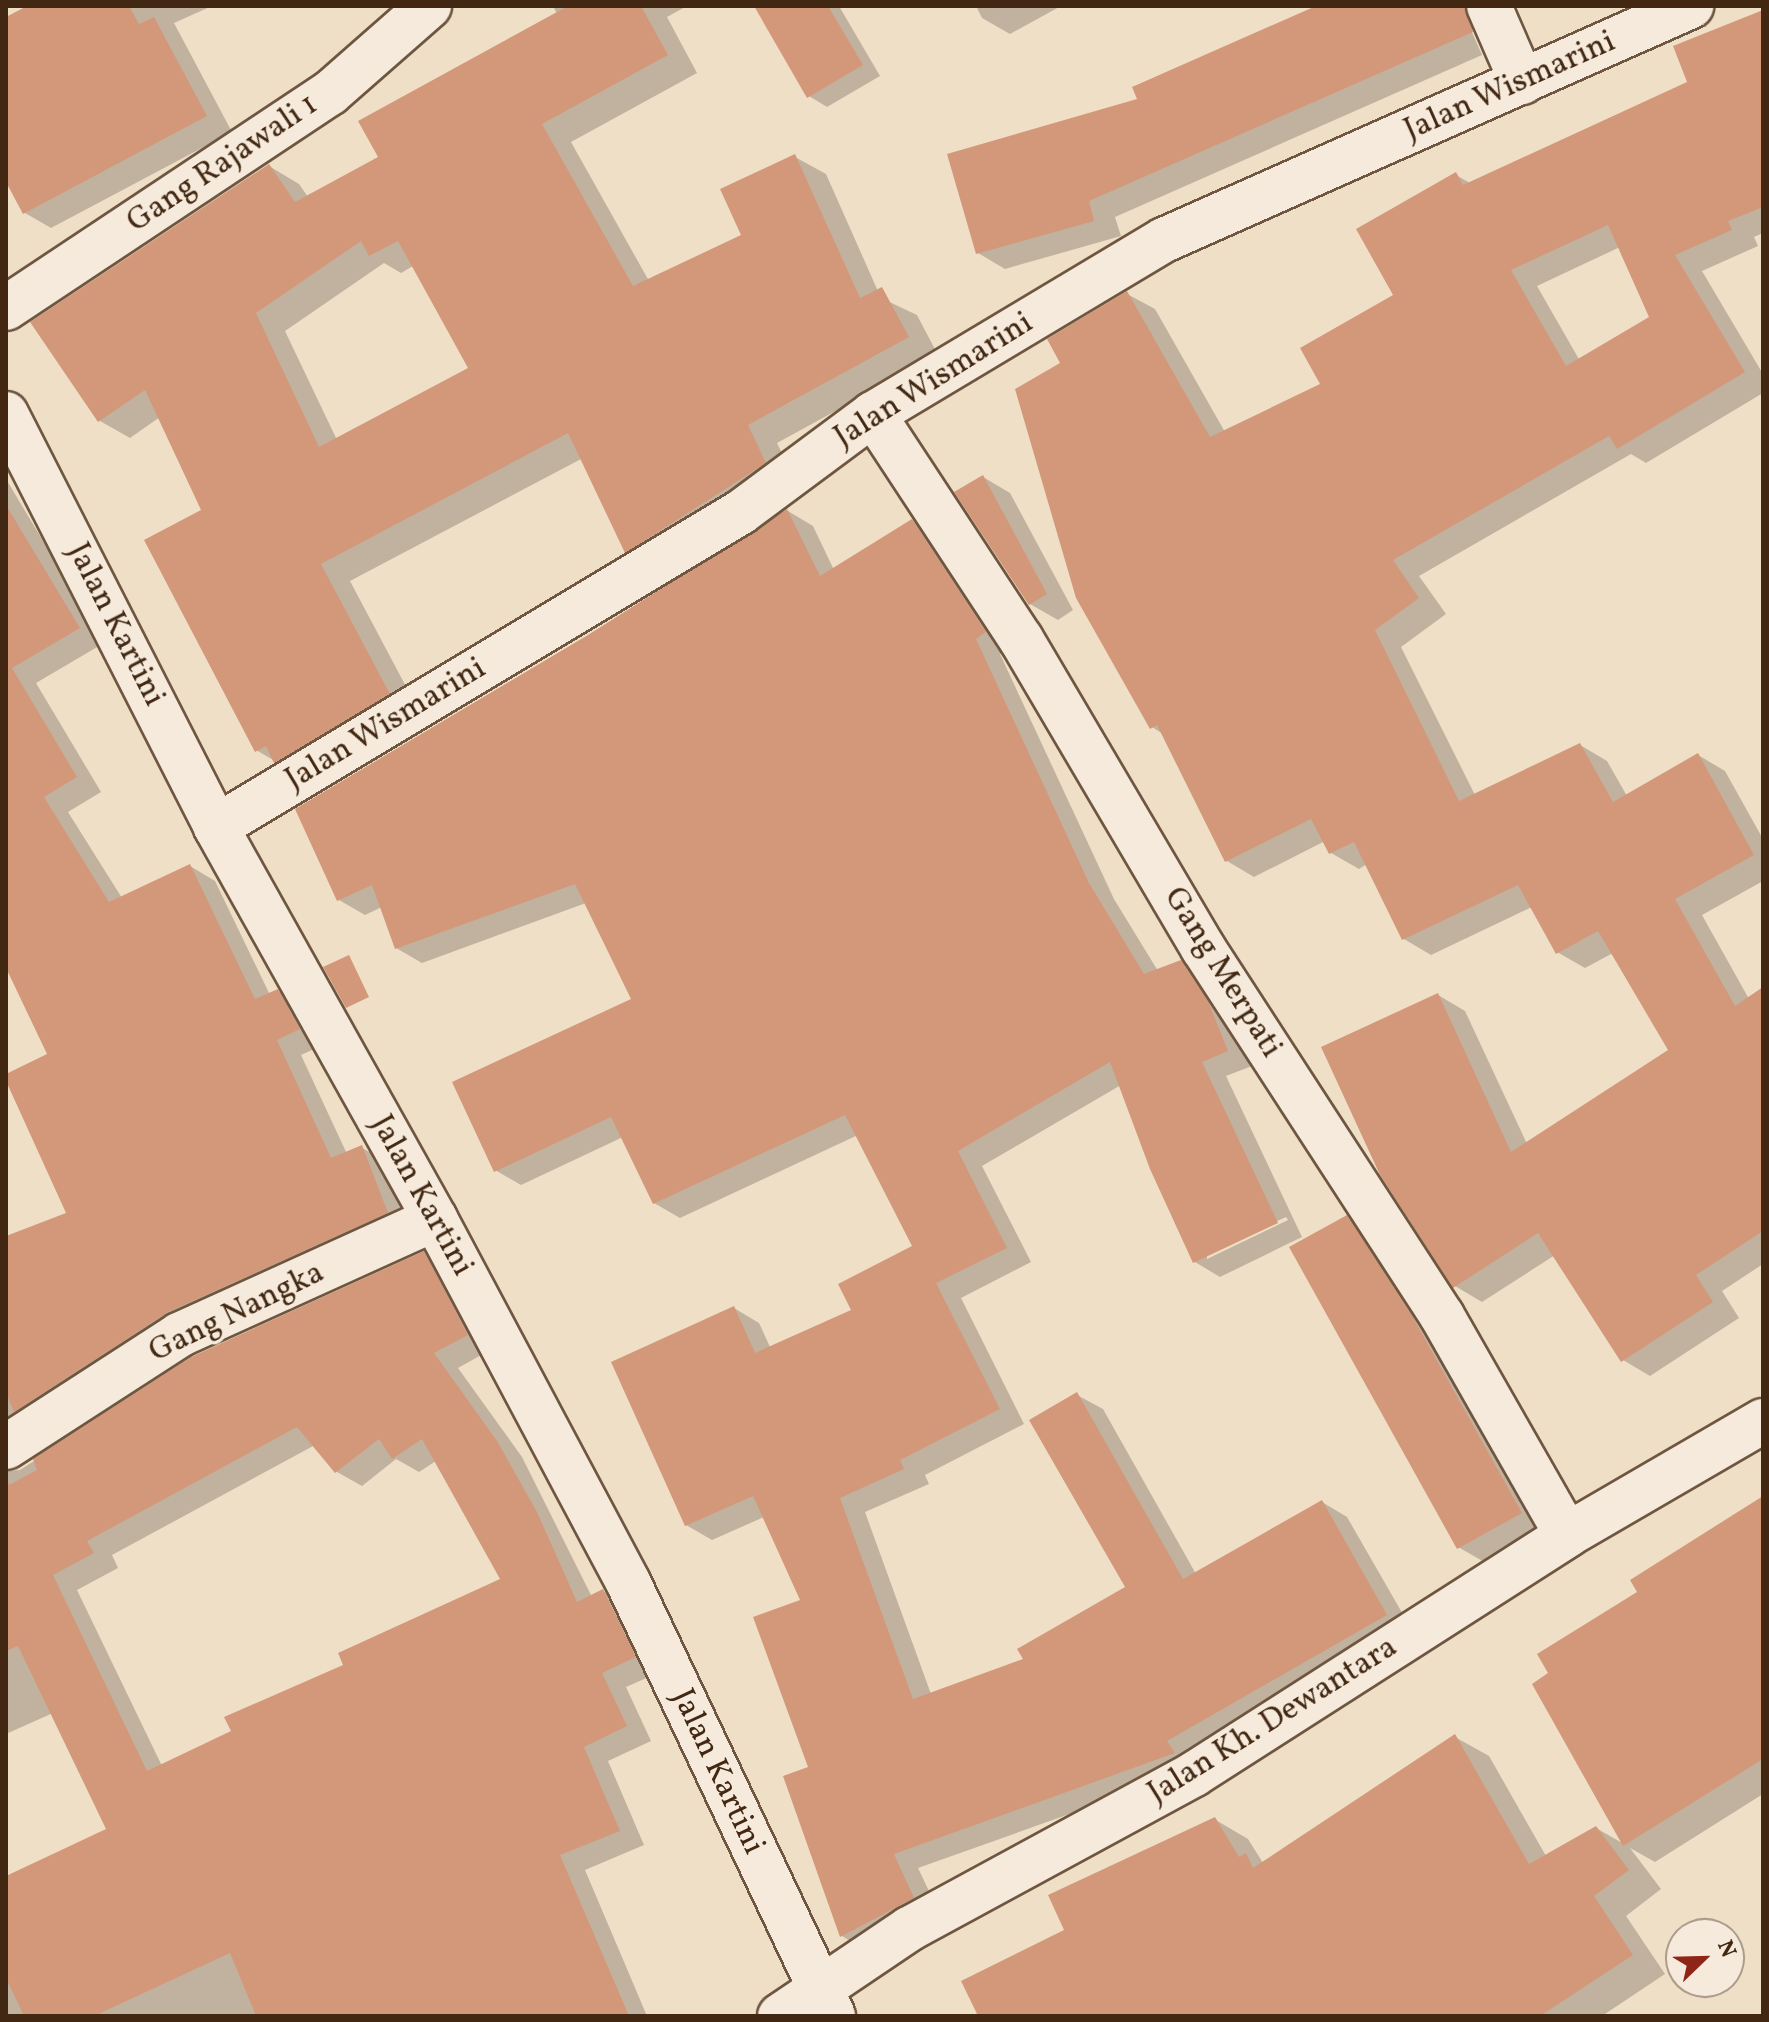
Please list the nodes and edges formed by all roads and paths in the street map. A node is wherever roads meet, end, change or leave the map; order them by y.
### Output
1 (429, 6) edge
2 (1489, 6) edge
3 (1691, 6) edge
4 (1522, 82) junction
5 (6, 308) edge
6 (6, 414) edge
7 (873, 414) junction
8 (216, 827) junction
9 (435, 1219) junction
10 (1763, 1421) edge
11 (6, 1447) edge
12 (1567, 1535) junction
13 (826, 2002) edge
14 (780, 2016) edge

1 - 5 street, Gang Rajawali 1
2 - 4 street
3 - 4 street, Jalan Wismarini
4 - 7 street, Jalan Wismarini
6 - 8 street, Jalan Kartini
7 - 8 street, Jalan Wismarini
7 - 12 street, Gang Merpati
8 - 9 street, Jalan Kartini
9 - 11 street, Gang Nangka
9 - 13 street, Jalan Kartini
10 - 12 street, Jalan Kh. Dewantara
12 - 13 street, Jalan Kh. Dewantara
13 - 14 street, Jalan Kh. Dewantara

